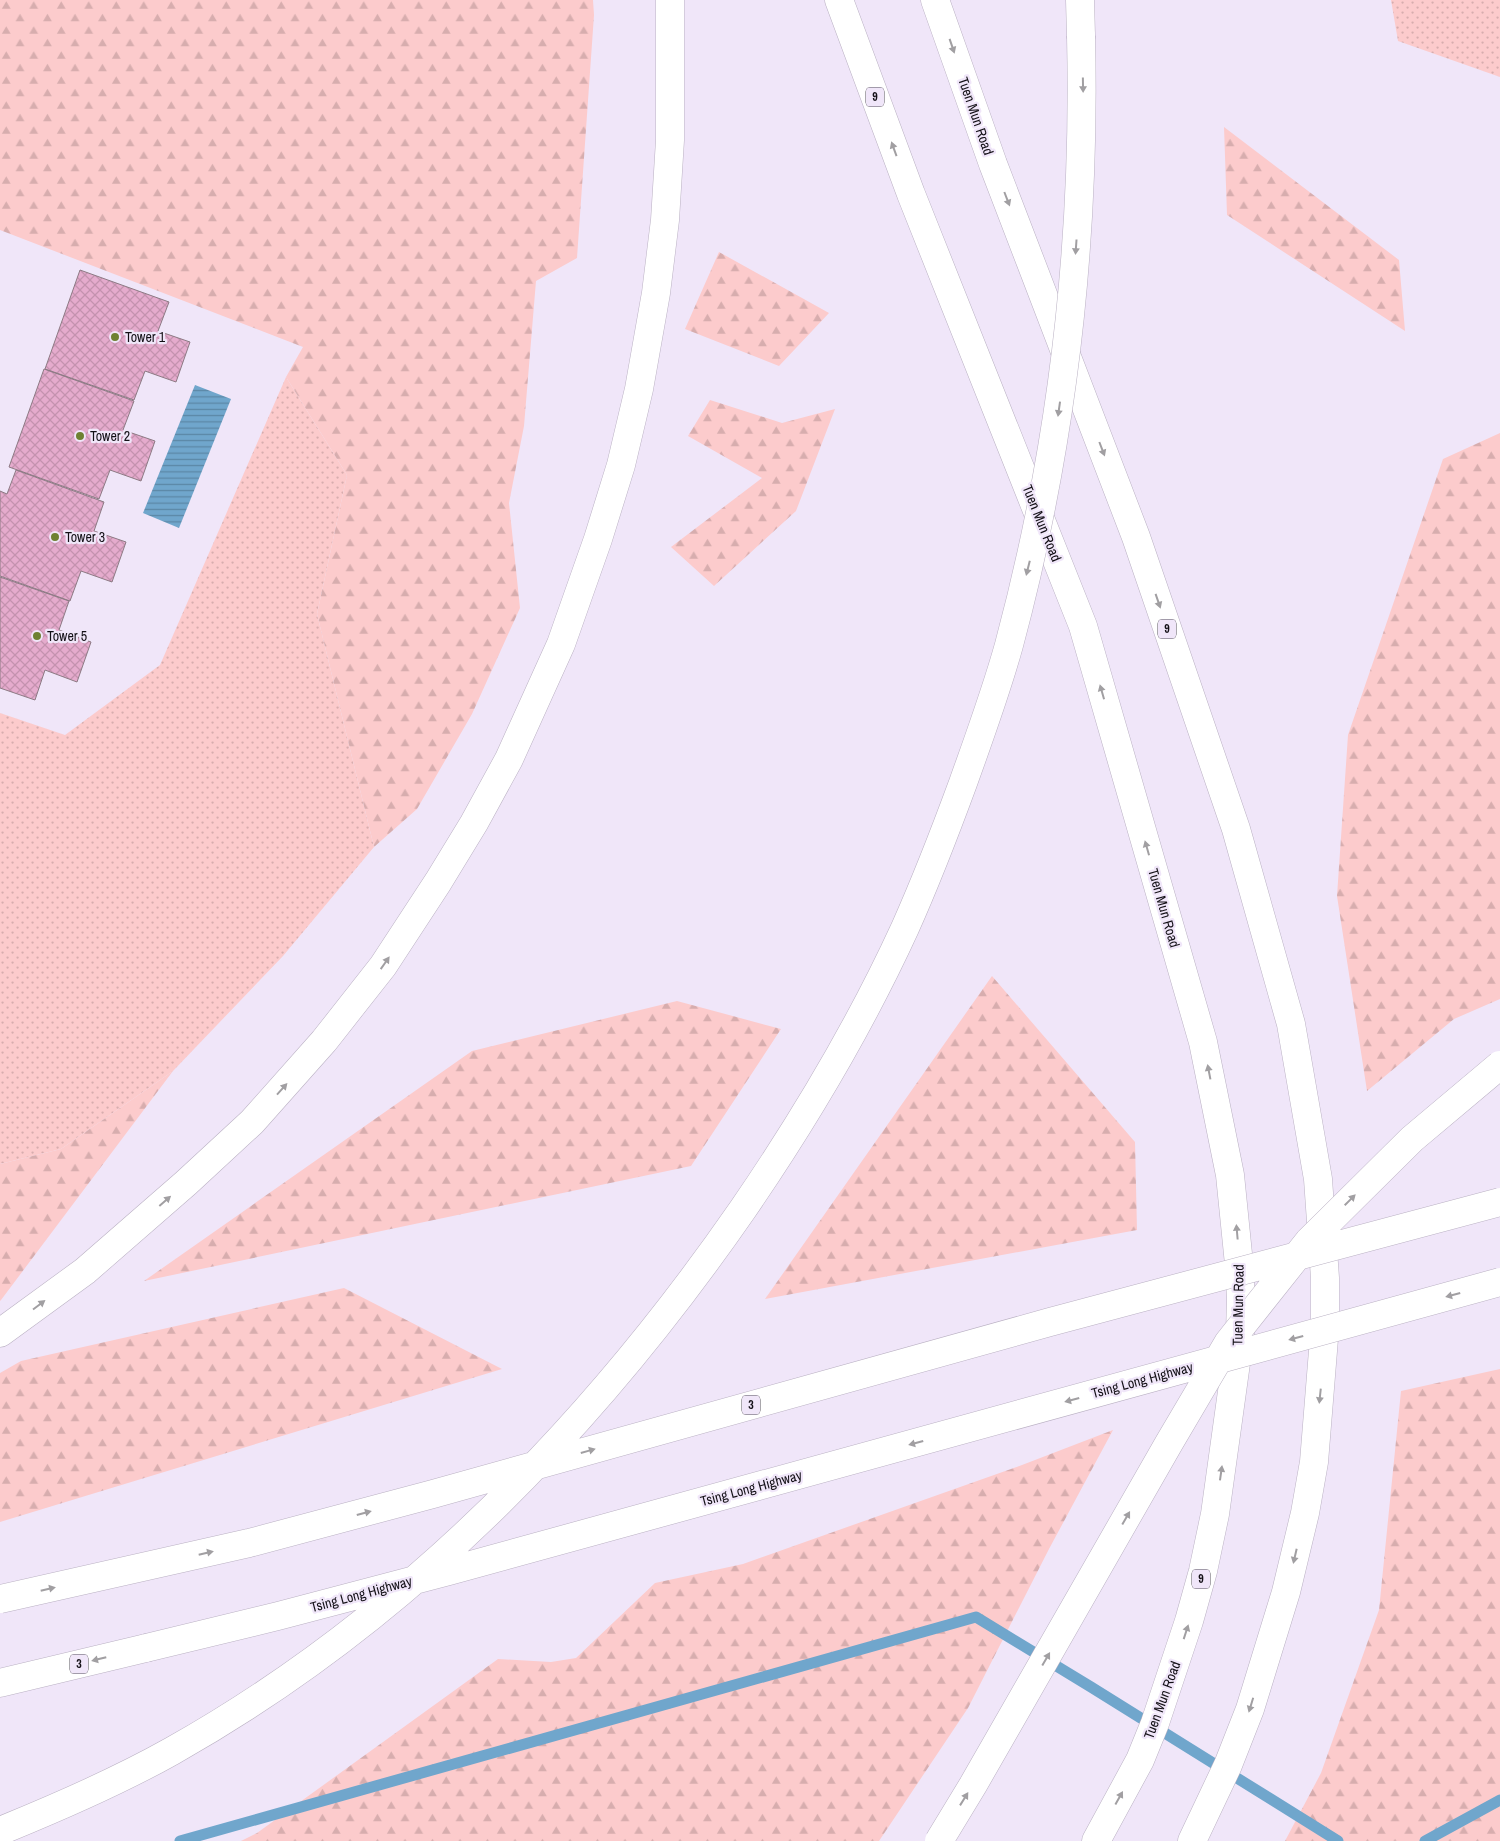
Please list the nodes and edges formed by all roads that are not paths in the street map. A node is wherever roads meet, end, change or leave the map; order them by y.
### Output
1 (670, 0) edge
2 (839, 0) edge
3 (935, 0) edge
4 (1080, 0) edge
5 (1500, 1065) edge
6 (1500, 1202) edge
7 (1500, 1282) edge
8 (0, 1333) edge
9 (0, 1599) edge
10 (0, 1683) edge
11 (0, 1831) edge
12 (939, 1841) edge
13 (1096, 1841) edge
14 (1192, 1841) edge

8 -> 1 highway
13 -> 2 highway, Tuen Mun Road / 9, bridge
3 -> 14 highway, Tuen Mun Road / 9
4 -> 11 highway, bridge
12 -> 5 highway, bridge
9 -> 6 highway, 3, bridge
7 -> 10 highway, Tsing Long Highway / 3, bridge

